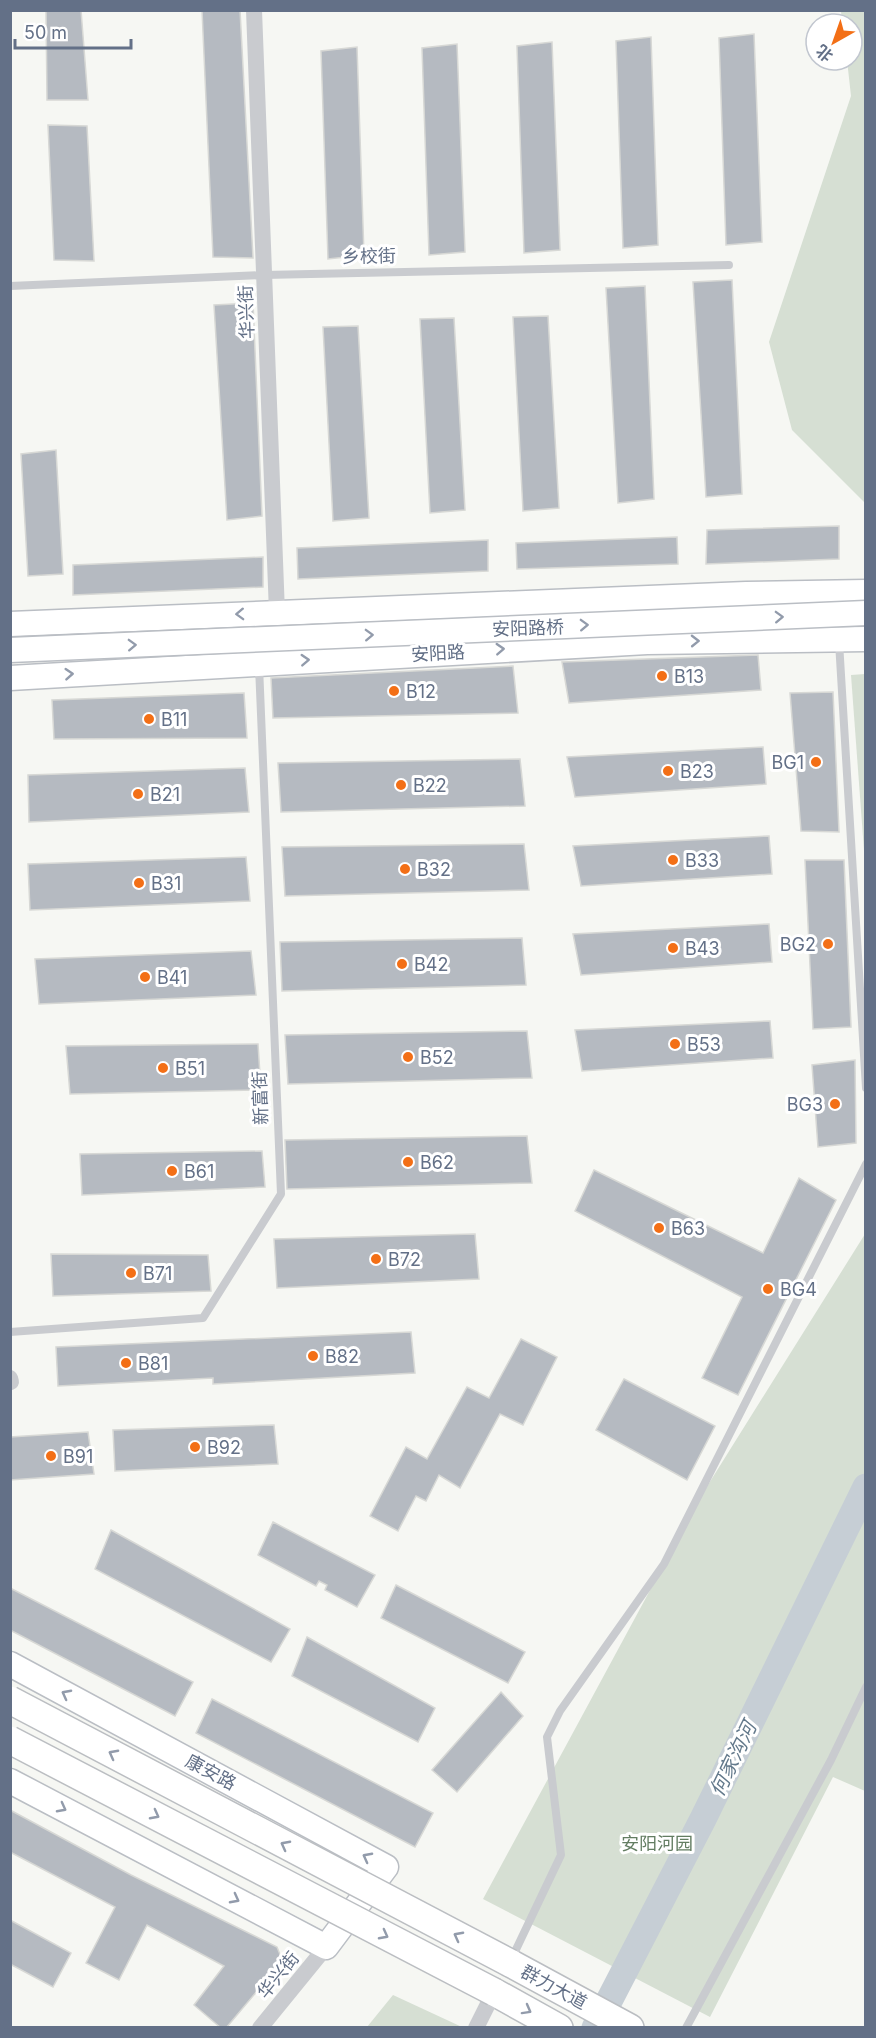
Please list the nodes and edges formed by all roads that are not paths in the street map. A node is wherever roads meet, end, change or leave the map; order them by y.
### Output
1 (254, 10) edge
2 (729, 265) dead end
3 (264, 275) junction
4 (10, 286) edge
5 (866, 592) edge
6 (277, 613) junction
7 (866, 613) edge
8 (10, 615) edge
9 (11, 624) edge
10 (838, 639) junction
11 (866, 639) edge
12 (10, 650) edge
13 (258, 662) junction
14 (11, 678) edge
15 (866, 1088) edge
16 (866, 1164) edge
17 (10, 1332) edge
18 (10, 1664) edge
19 (866, 1687) edge
20 (10, 1700) edge
21 (10, 1740) edge
22 (10, 1780) edge
23 (326, 1947) junction
24 (510, 1963) junction
25 (494, 1992) junction
26 (260, 2028) edge
27 (476, 2028) edge
28 (560, 2028) edge
29 (630, 2028) edge
30 (686, 2028) edge

1 - 3 street, 华兴街
2 - 3 lane, 乡校街
3 - 4 lane, 乡校街
3 - 6 street, 华兴街
5 - 6 main road
6 -> 9 main road
12 -> 7 main road, 安阳路桥, bridge
8 - 9 main road
9 - 14 main road
10 - 11 main road, 安阳路
13 -> 10 main road, 安阳路
10 - 15 lane
14 -> 13 main road, 安阳路
13 - 17 lane, 新富街
16 - 24 lane
23 -> 18 main road, 康安路
19 - 30 lane
24 -> 20 main road, 康安路, bridge
21 -> 25 main road, bridge
22 -> 23 main road
23 - 26 street, 华兴街
24 - 29 main road, 群力大道
25 - 27 street
25 -> 28 main road, 群力大道

